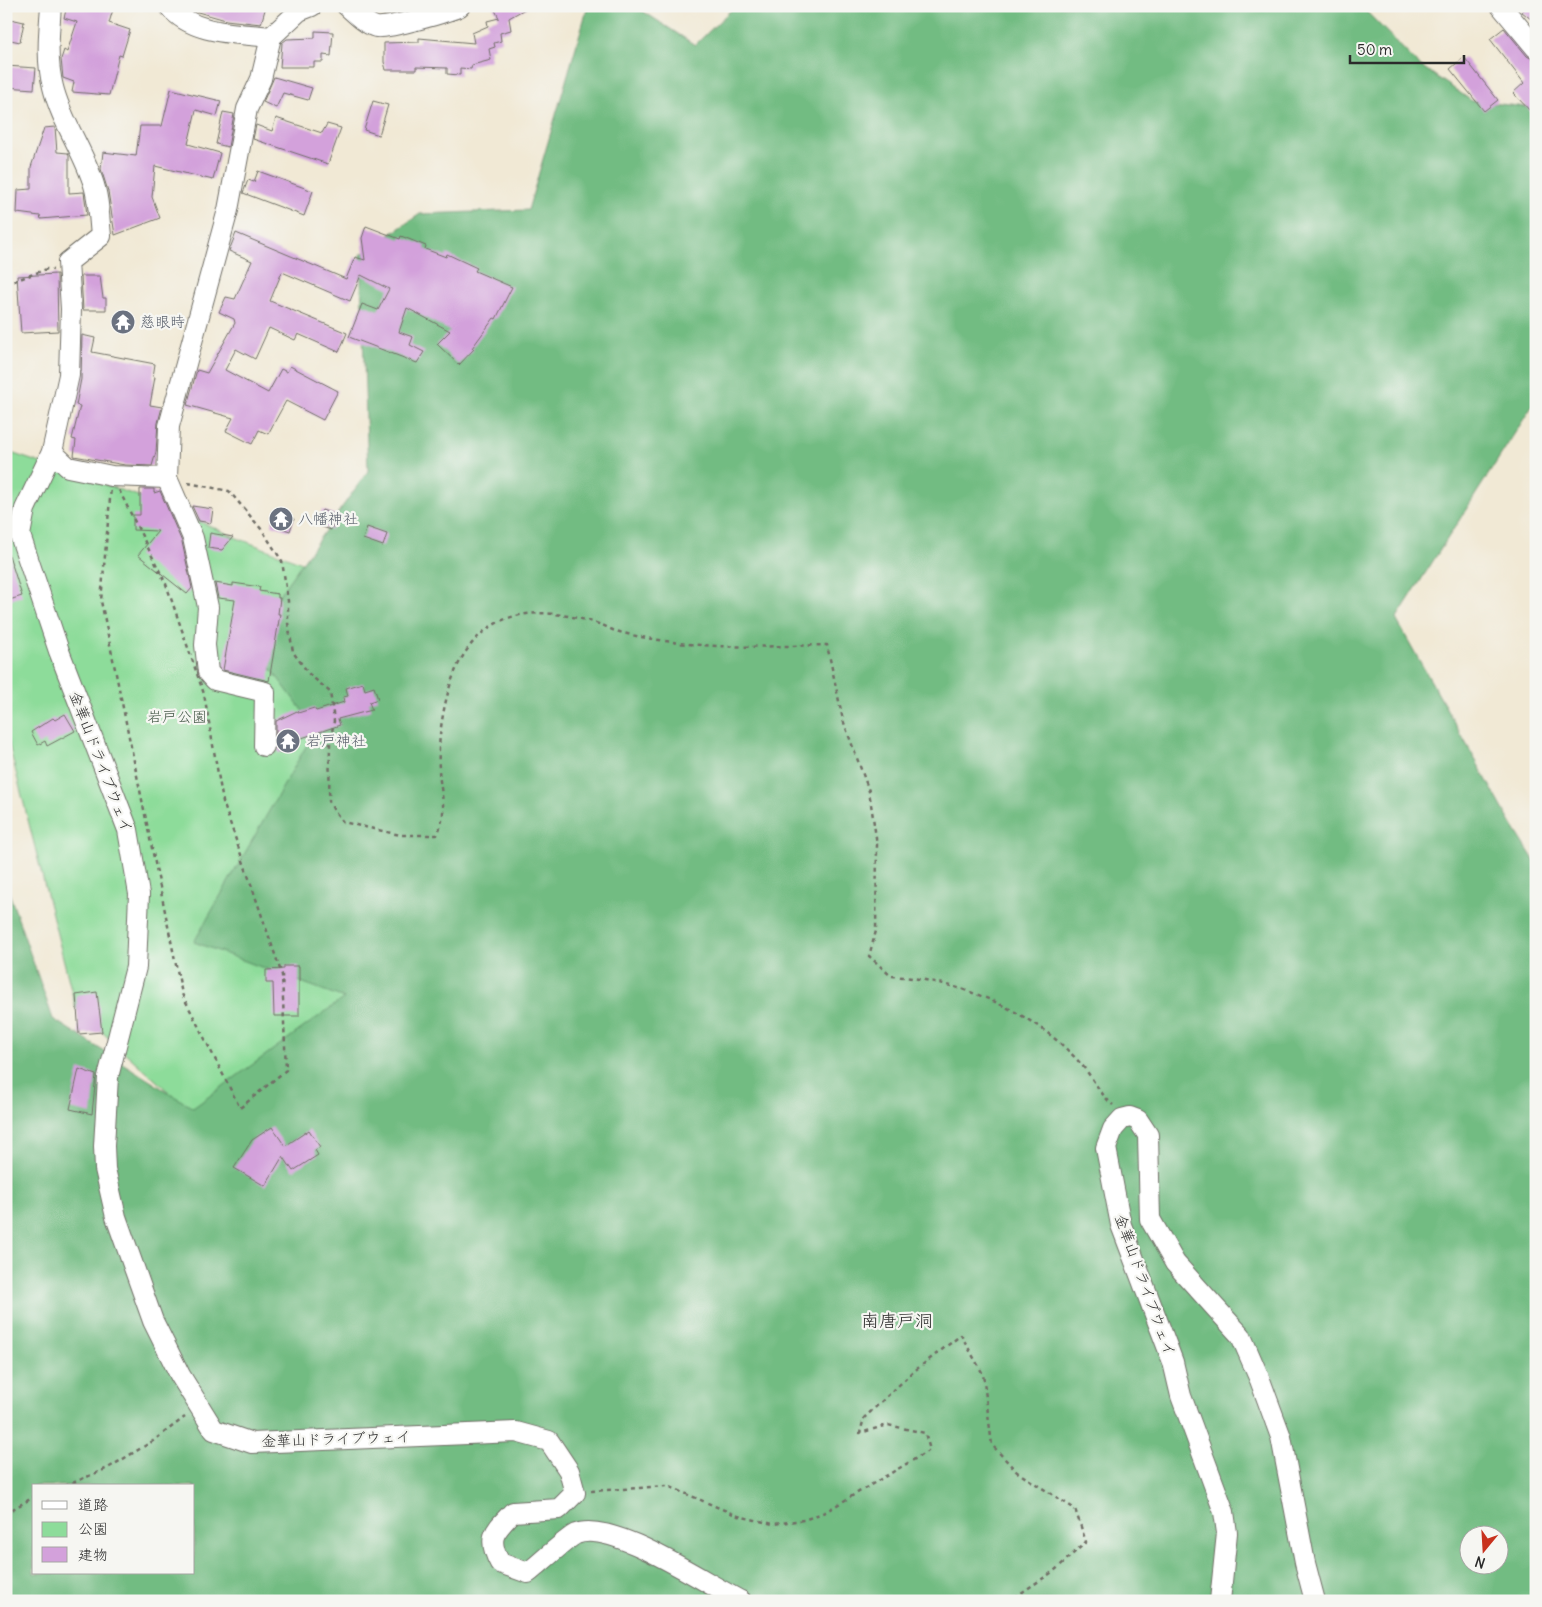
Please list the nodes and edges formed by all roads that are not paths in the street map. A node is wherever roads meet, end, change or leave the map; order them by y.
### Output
1 (51, 6) edge
2 (169, 6) edge
3 (312, 6) edge
4 (347, 6) edge
5 (460, 6) edge
6 (1501, 6) edge
7 (271, 37) junction
8 (1536, 48) edge
9 (52, 452) junction
10 (167, 478) junction
11 (264, 746) dead end
12 (741, 1601) edge
13 (1220, 1601) edge
14 (1315, 1601) edge

1 - 9 street, 金華山ドライブウェイ
2 - 7 street
3 - 7 street
4 - 5 street
6 - 8 street
7 - 10 street
9 - 10 street
9 - 12 street, 金華山ドライブウェイ
10 - 11 street
13 - 14 street, 金華山ドライブウェイ

